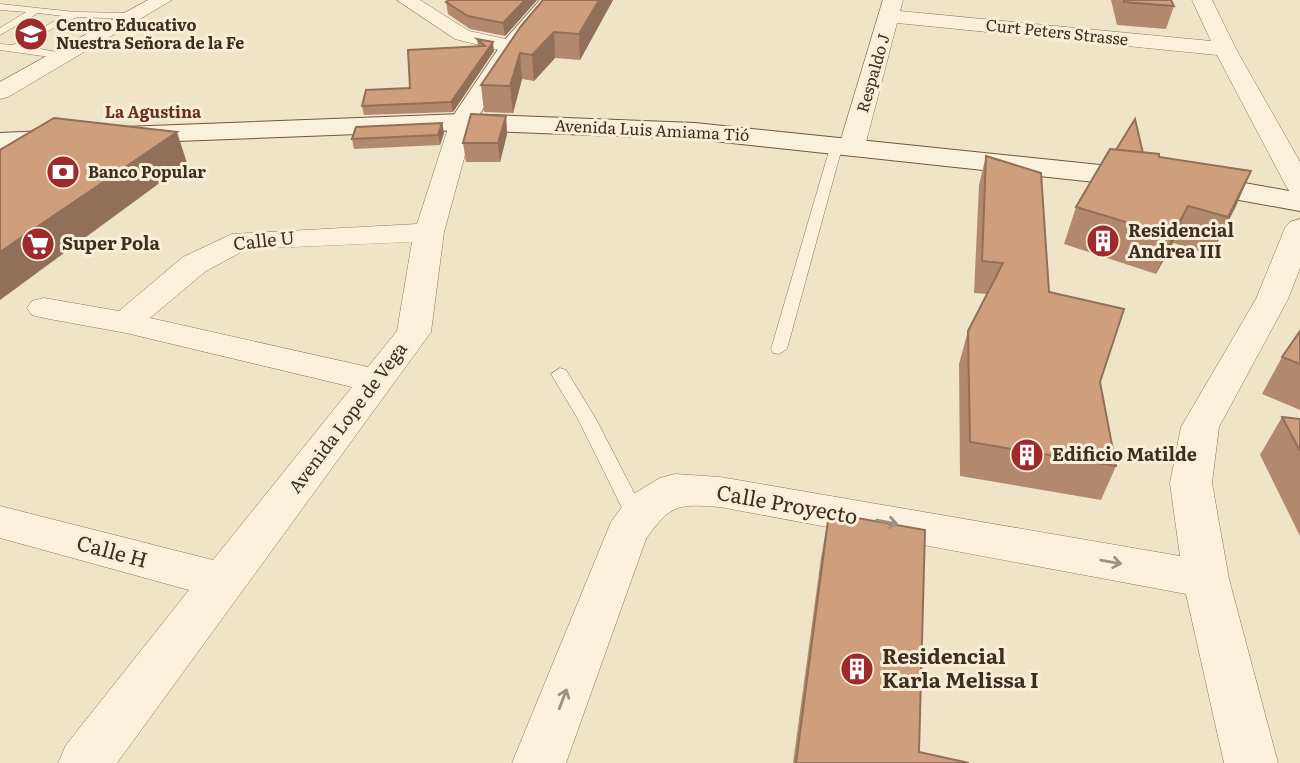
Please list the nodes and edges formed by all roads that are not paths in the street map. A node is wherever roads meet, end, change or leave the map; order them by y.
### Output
1 (162, 0) edge
2 (407, 0) edge
3 (551, 0) edge
4 (1202, 0) edge
5 (0, 7) edge
6 (891, 8) edge
7 (37, 10) junction
8 (77, 14) junction
9 (134, 16) junction
10 (0, 32) edge
11 (0, 47) edge
12 (511, 47) junction
13 (21, 49) junction
14 (1225, 49) junction
15 (64, 56) junction
16 (0, 92) edge
17 (462, 122) junction
18 (23, 144) edge
19 (844, 145) junction
20 (1300, 186) edge
21 (1300, 202) edge
22 (1300, 228) edge
23 (429, 232) junction
24 (44, 308) dead end
25 (125, 323) junction
26 (779, 349) dead end
27 (560, 374) dead end
28 (376, 381) junction
29 (637, 518) junction
30 (0, 522) edge
31 (1206, 579) junction
32 (223, 581) junction
33 (85, 763) edge
34 (539, 763) edge
35 (1251, 763) edge

1 - 9 street
2 - 12 street
3 - 12 main road, Avenida Lope de Vega
4 - 14 street
5 - 7 lane
6 - 14 street, Curt Peters Strasse
6 - 19 street, Respaldo J
7 - 8 lane
7 - 10 lane
8 - 9 lane
8 - 13 lane
9 - 15 street
11 - 13 lane
12 - 17 main road, Avenida Lope de Vega
13 - 15 lane
14 - 20 street
15 - 16 street
17 - 18 main road, Avenida Luis Amiama Tió
17 - 19 main road, Avenida Luis Amiama Tió
17 - 23 street, Avenida Lope de Vega
19 - 21 main road, Avenida Luis Amiama Tió
19 - 26 lane
22 - 31 street
23 - 25 street, Calle U
23 - 28 street, Avenida Lope de Vega
24 - 25 street
25 - 28 street
27 - 29 lane
28 - 32 street, Avenida Lope de Vega
29 -> 31 street, Calle Proyecto
34 -> 29 street, Calle Proyecto
30 - 32 street, Calle H
31 - 35 street
32 - 33 street, Avenida Lope de Vega

